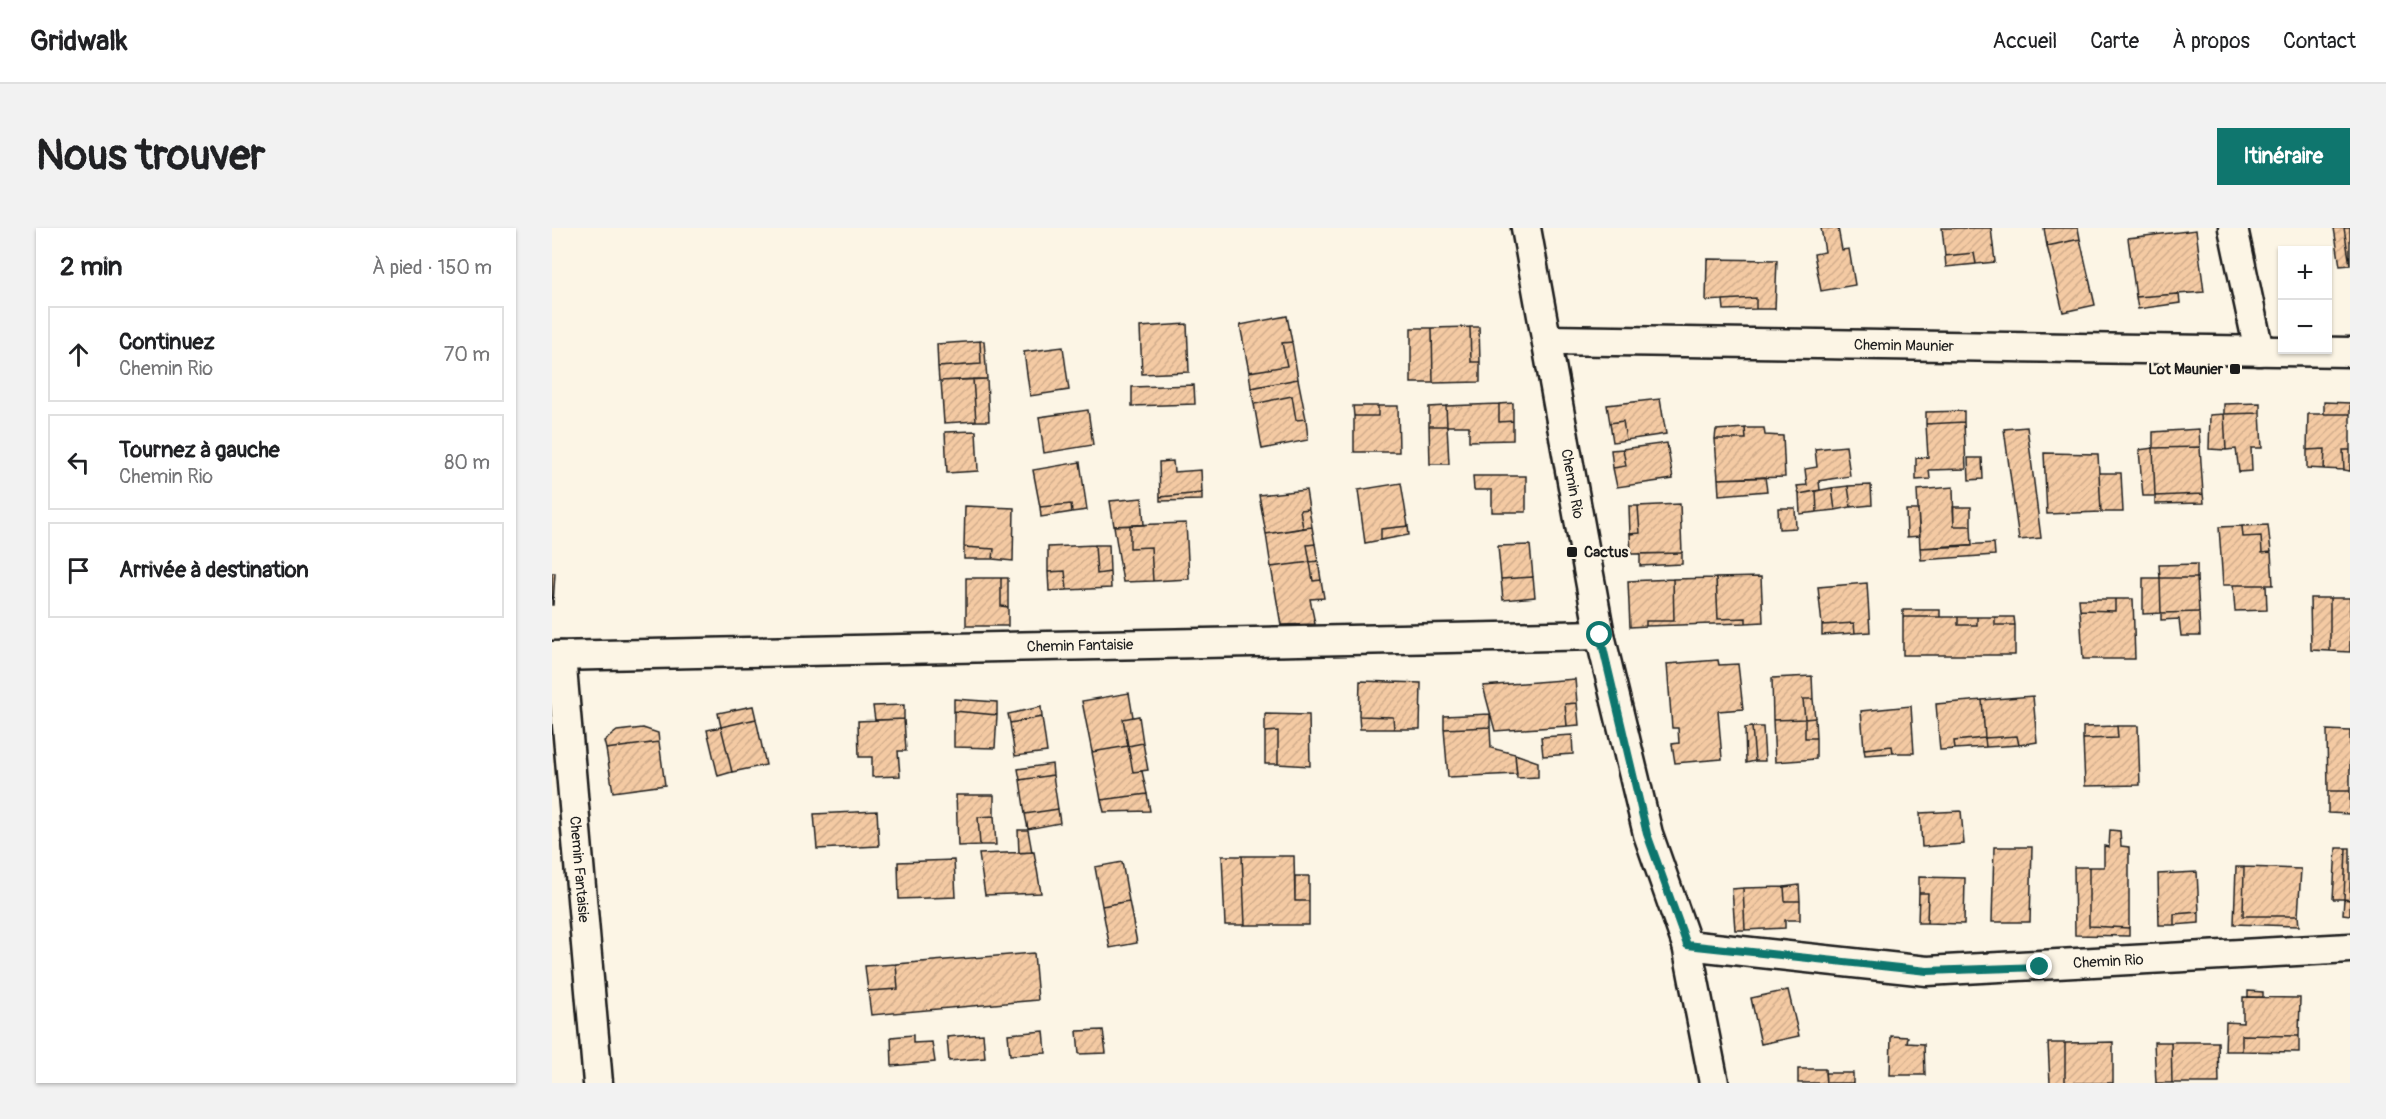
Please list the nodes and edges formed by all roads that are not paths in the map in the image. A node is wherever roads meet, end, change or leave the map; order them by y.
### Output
1 (1526, 228) edge
2 (2233, 228) edge
3 (1547, 340) junction
4 (2259, 351) junction
5 (2350, 352) edge
6 (1600, 635) junction
7 (556, 656) edge
8 (1687, 945) junction
9 (2350, 948) edge
10 (598, 1083) edge
11 (1713, 1083) edge

1 - 3 street, Chemin Rio
2 - 4 street
3 - 4 street, Chemin Maunier
3 - 6 street, Chemin Rio
4 - 5 street, Chemin Maunier
6 - 7 street, Chemin Fantaisie
6 - 8 street, Chemin Rio
7 - 10 street, Chemin Fantaisie
8 - 9 street, Chemin Rio
8 - 11 street, Chemin Rio

